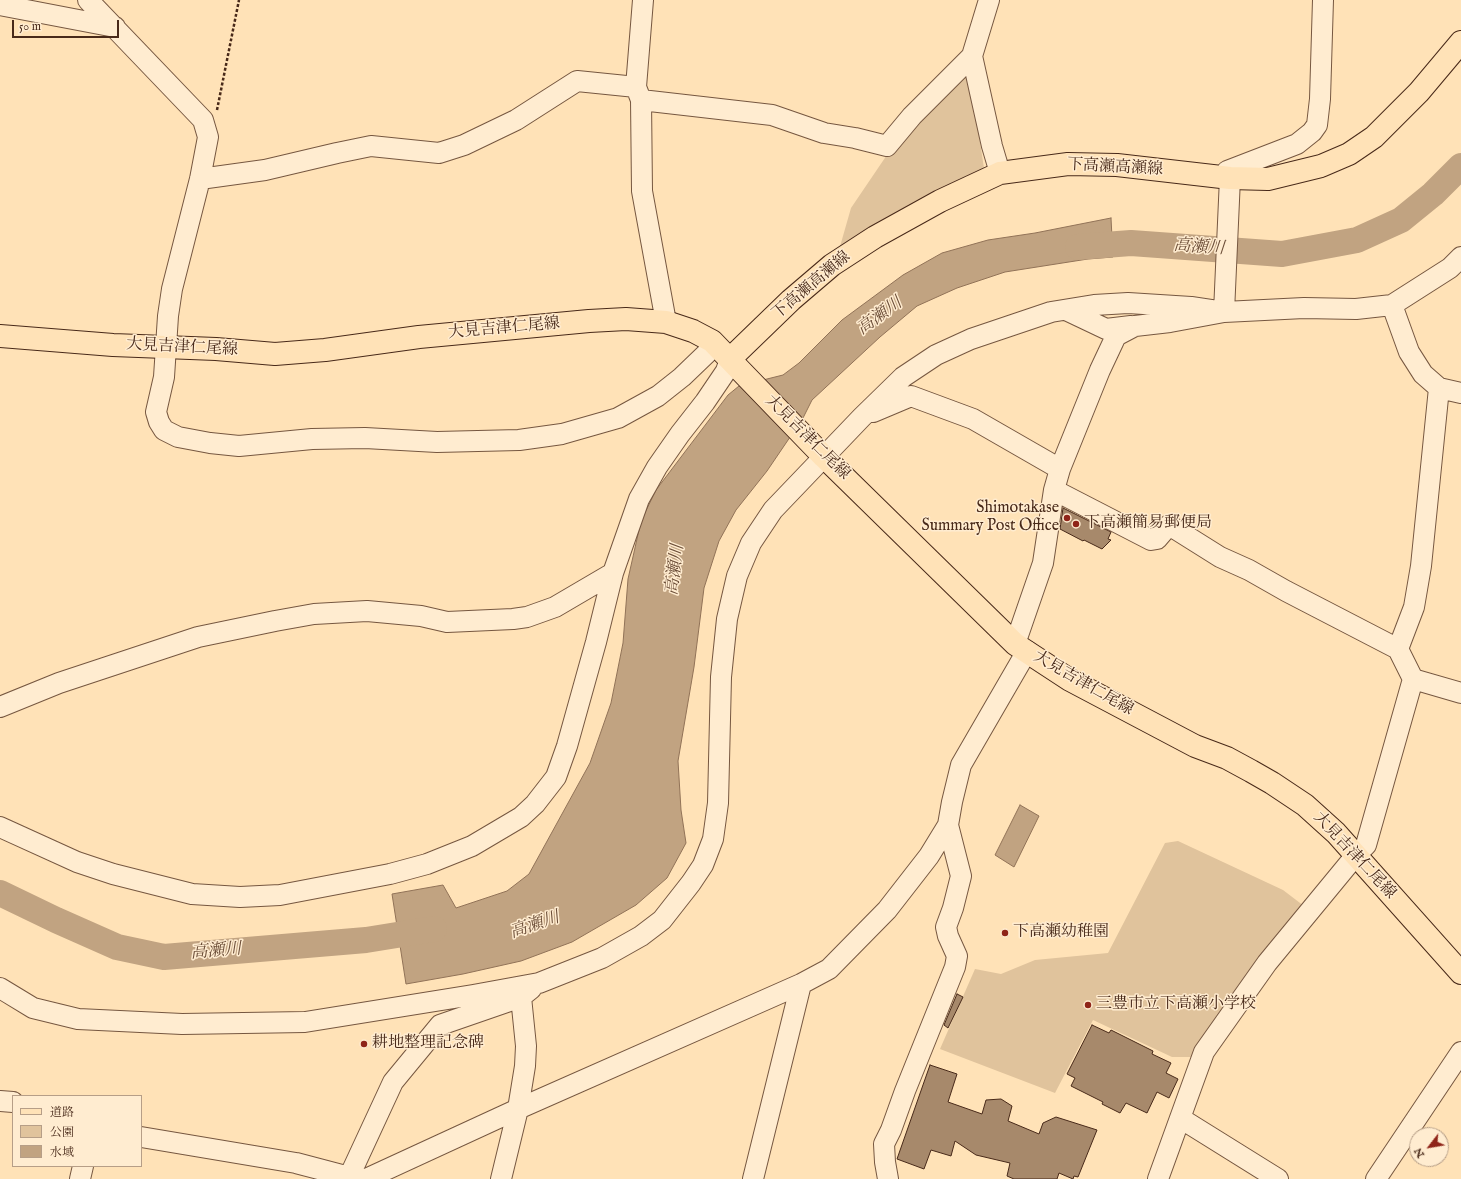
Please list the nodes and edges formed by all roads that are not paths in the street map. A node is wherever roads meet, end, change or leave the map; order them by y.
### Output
1 (88, 0) edge
2 (643, 0) edge
3 (989, 0) edge
4 (1323, 0) edge
5 (0, 5) edge
6 (115, 27) junction
7 (1461, 42) edge
8 (972, 56) junction
9 (639, 93) junction
10 (1000, 173) junction
11 (1230, 178) junction
12 (200, 179) junction
13 (1461, 257) edge
14 (1392, 305) junction
15 (1066, 310) junction
16 (1224, 312) junction
17 (666, 322) junction
18 (1135, 326) junction
19 (0, 336) edge
20 (712, 341) junction
21 (165, 348) junction
22 (730, 360) junction
23 (1439, 388) junction
24 (1461, 393) edge
25 (862, 417) junction
26 (824, 456) junction
27 (1060, 469) junction
28 (1054, 490) junction
29 (613, 573) junction
30 (1021, 647) junction
31 (1398, 649) junction
32 (1413, 679) junction
33 (1461, 693) edge
34 (0, 707) edge
35 (948, 825) junction
36 (0, 827) edge
37 (1356, 855) junction
38 (1461, 973) edge
39 (539, 983) junction
40 (801, 984) junction
41 (0, 988) edge
42 (521, 997) junction
43 (1461, 1052) edge
44 (0, 1101) edge
45 (12, 1102) edge
46 (518, 1109) junction
47 (1180, 1118) junction
48 (142, 1137) edge
49 (83, 1167) edge
50 (356, 1178) edge
51 (80, 1179) edge
52 (501, 1179) edge
53 (753, 1179) edge
54 (888, 1179) edge
55 (1158, 1179) edge
56 (1278, 1179) edge
57 (1376, 1179) edge

1 - 6 street
2 - 9 street
3 - 8 street
4 - 11 street
5 - 6 street
6 - 12 street
7 - 11 main road, 下高瀬高瀬線
8 - 9 street
8 - 10 street
9 - 12 street
9 - 17 street
10 - 11 main road, 下高瀬高瀬線
10 - 22 main road, 下高瀬高瀬線
11 - 16 street
12 - 21 street
13 - 14 street
14 - 16 street
14 - 23 street
15 - 16 street
15 - 18 street
15 - 25 street
16 - 18 street
17 - 20 main road, 大見吉津仁尾線
17 - 21 main road, 大見吉津仁尾線
18 - 27 street
19 - 21 main road, 大見吉津仁尾線
20 - 21 street
20 - 22 main road, 大見吉津仁尾線
22 - 26 main road, 大見吉津仁尾線
22 - 29 street
23 - 24 street
23 - 31 street
25 - 26 street
25 - 27 street
26 - 30 main road, 大見吉津仁尾線
26 - 39 street
27 - 28 street
28 - 30 street
28 - 31 street
29 - 34 street
29 - 36 street
30 - 35 street
30 - 37 main road, 大見吉津仁尾線
31 - 32 street
32 - 33 street
32 - 37 street
35 - 40 street
35 - 54 street
37 - 38 main road, 大見吉津仁尾線
37 - 47 street
39 - 41 street
39 - 42 street
40 - 46 street
40 - 53 street
42 - 46 street
42 - 50 street
43 - 57 street
44 - 45 street
46 - 50 street
46 - 52 street
47 - 55 street
47 - 56 street
48 - 50 street
49 - 51 street

